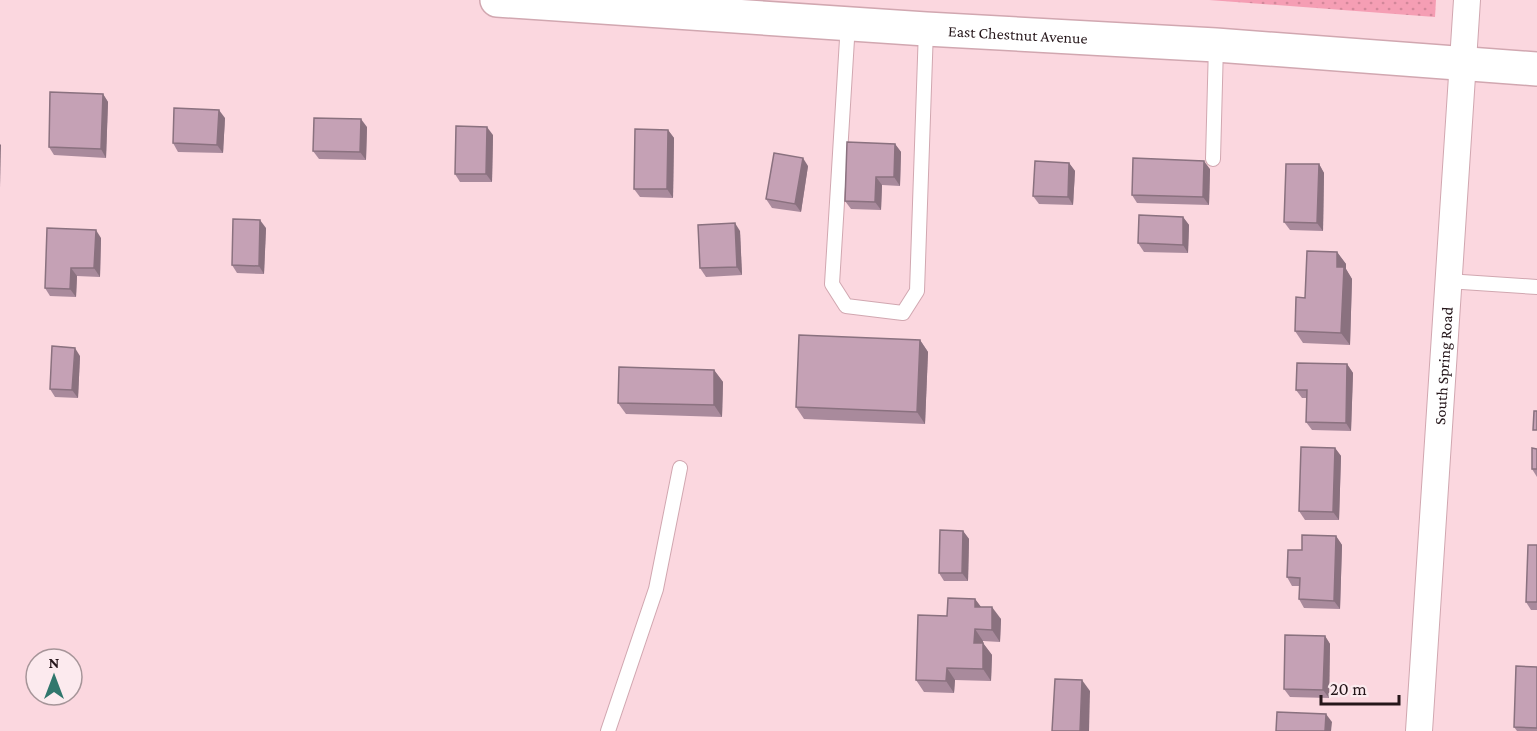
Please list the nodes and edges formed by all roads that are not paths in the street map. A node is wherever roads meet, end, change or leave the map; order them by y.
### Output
1 (497, 0) edge
2 (1467, 0) edge
3 (848, 24) junction
4 (926, 29) junction
5 (1216, 45) junction
6 (1463, 64) junction
7 (1537, 69) edge
8 (1213, 159) dead end
9 (1447, 281) junction
10 (1537, 286) edge
11 (680, 468) dead end
12 (608, 731) edge
13 (1419, 731) edge

1 - 3 street, East Chestnut Avenue
2 - 6 street, South Spring Road
3 - 4 street, East Chestnut Avenue
3 - 4 lane
4 - 5 street, East Chestnut Avenue
5 - 6 street, East Chestnut Avenue
5 - 8 lane
6 - 7 street, East Chestnut Avenue
6 - 9 street, South Spring Road
9 - 10 lane
9 - 13 street, South Spring Road
11 - 12 lane

